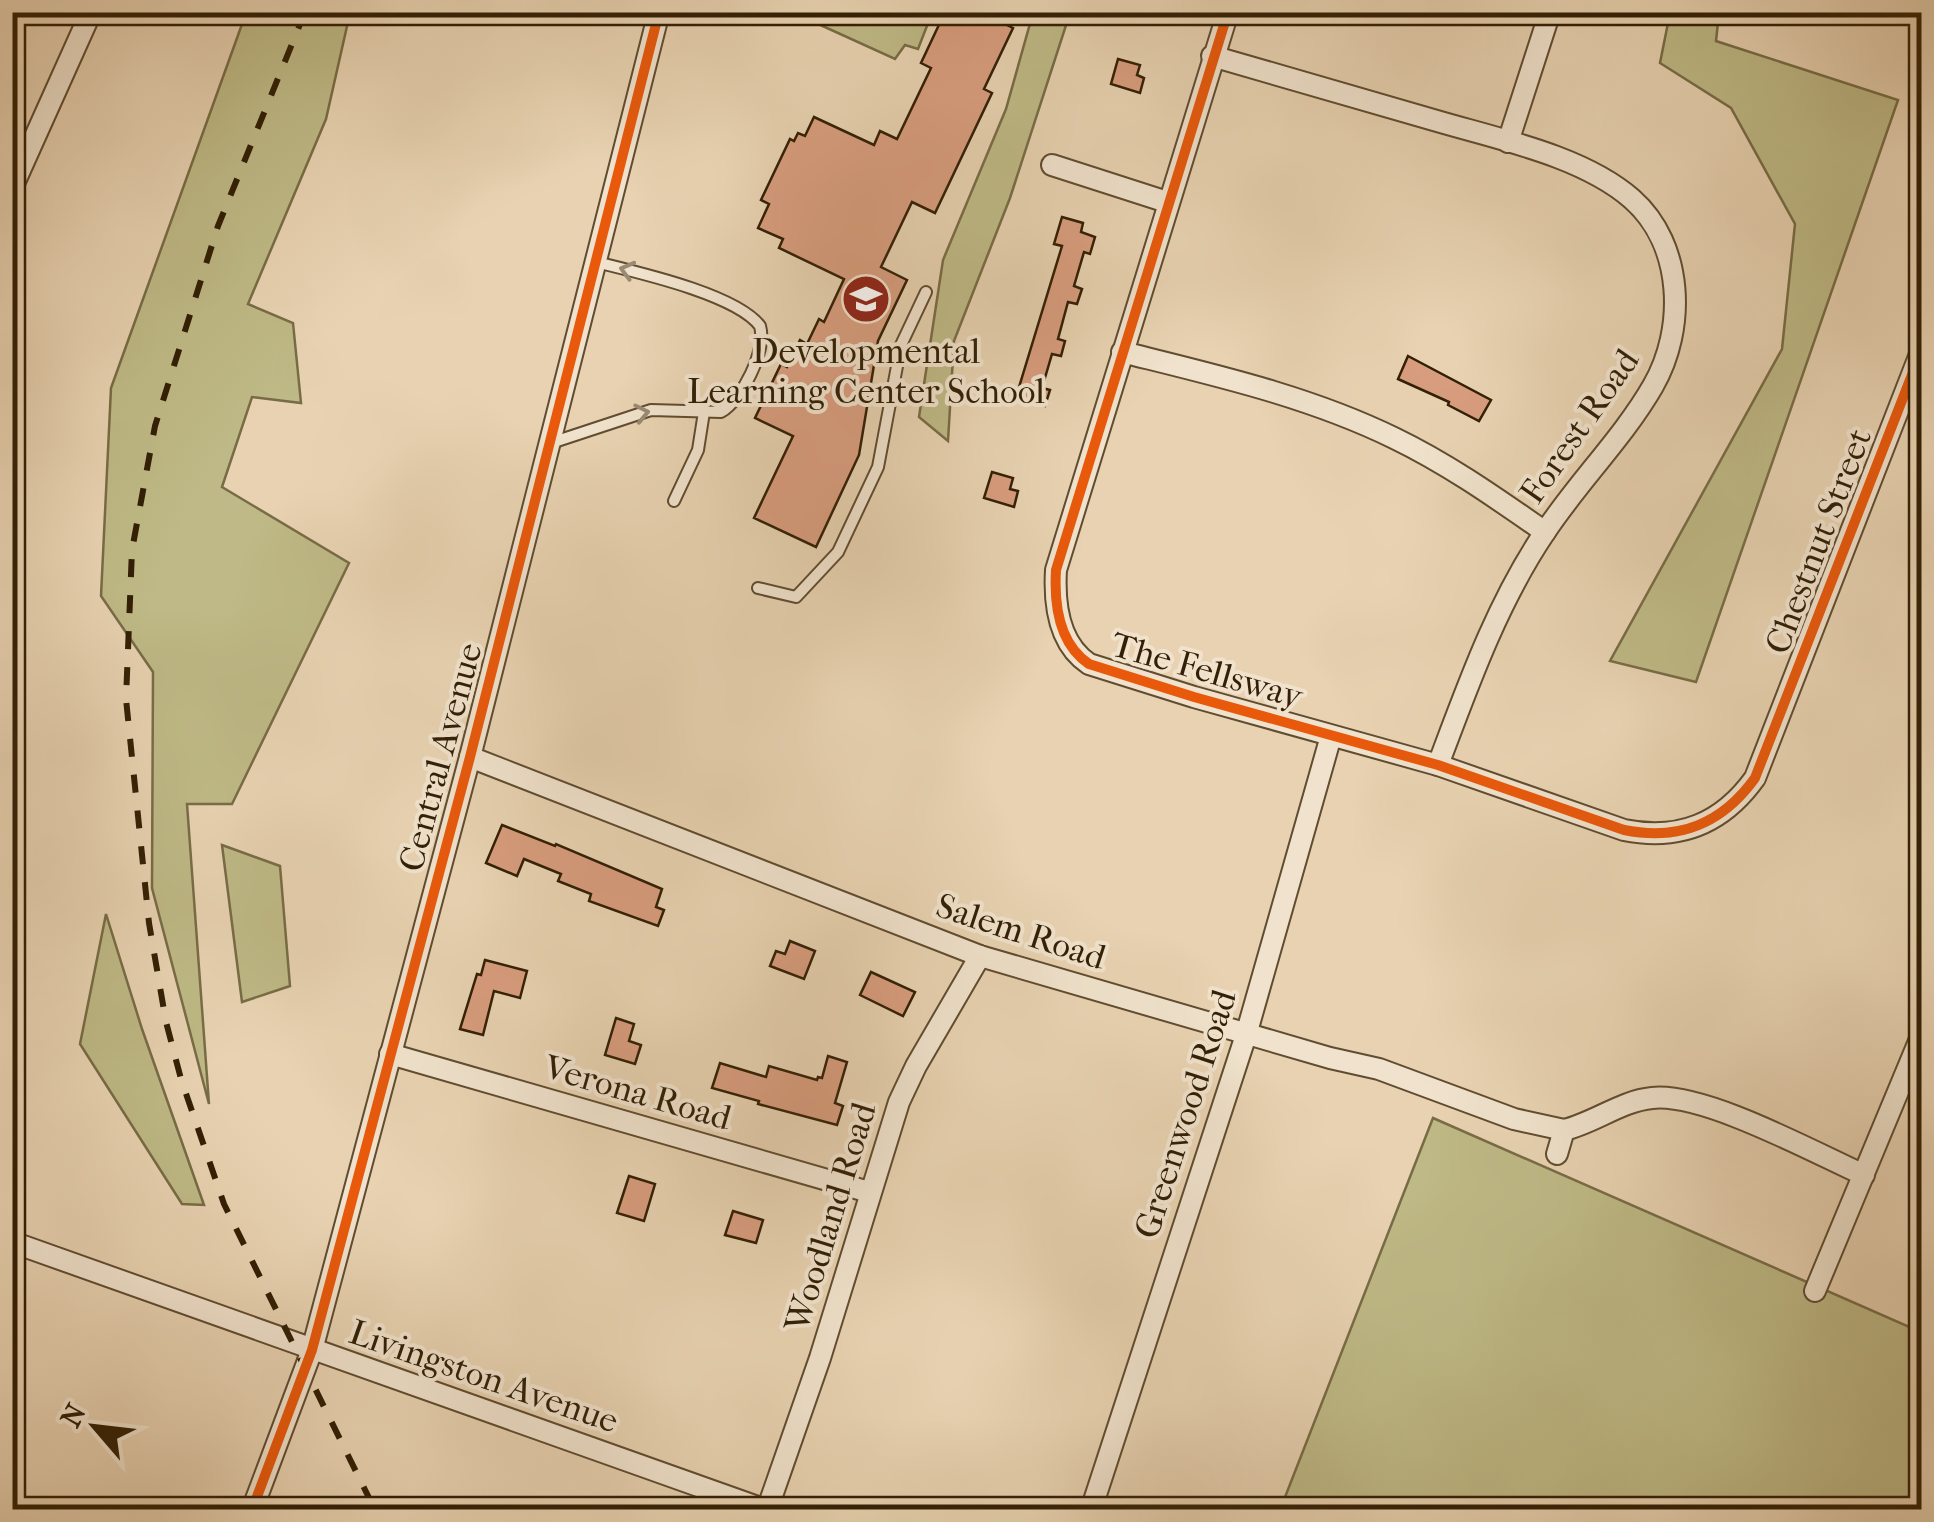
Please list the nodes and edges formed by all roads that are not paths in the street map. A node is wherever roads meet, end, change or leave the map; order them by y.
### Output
1 (91, 12) edge
2 (659, 12) edge
3 (1228, 12) edge
4 (1550, 12) edge
5 (1212, 56) junction
6 (1508, 142) junction
7 (1052, 165) dead end
8 (12, 188) edge
9 (1167, 202) junction
10 (596, 262) junction
11 (926, 292) dead end
12 (1922, 349) edge
13 (1122, 352) junction
14 (704, 412) junction
15 (550, 443) junction
16 (674, 502) dead end
17 (1545, 532) junction
18 (758, 588) dead end
19 (1330, 736) junction
20 (1765, 752) joint
21 (470, 756) junction
22 (1438, 765) junction
23 (980, 956) junction
24 (1246, 1034) junction
25 (1922, 1034) edge
26 (390, 1054) junction
27 (1564, 1130) junction
28 (1556, 1154) dead end
29 (1864, 1175) junction
30 (869, 1192) junction
31 (12, 1242) edge
32 (1815, 1291) dead end
33 (312, 1350) junction
34 (252, 1510) edge
35 (766, 1510) edge
36 (1091, 1510) edge

1 - 8 street
2 - 10 street, Central Avenue
3 - 5 street, The Fellsway
4 - 6 street
5 - 6 street, Forest Road
5 - 9 street, The Fellsway
6 - 17 street, Forest Road
7 - 9 street
9 - 13 street, The Fellsway
14 -> 10 lane
10 - 15 street, Central Avenue
11 - 18 lane
12 - 20 street, Chestnut Street
13 - 17 street
13 - 19 street, The Fellsway
15 -> 14 lane
14 - 16 lane
15 - 21 street, Central Avenue
17 - 22 street, Forest Road
19 - 22 street, The Fellsway
19 - 24 street, Greenwood Road
20 - 22 street, The Fellsway
21 - 23 street, Salem Road
21 - 26 street, Central Avenue
23 - 24 street, Salem Road
23 - 30 street, Woodland Road
24 - 27 street, Salem Road
24 - 36 street, Greenwood Road
25 - 29 street
26 - 30 street, Verona Road
26 - 33 street, Central Avenue
27 - 28 street
27 - 29 street
29 - 32 street
30 - 35 street, Woodland Road
31 - 33 street, Livingston Avenue
33 - 34 street, Central Avenue
33 - 35 street, Livingston Avenue

